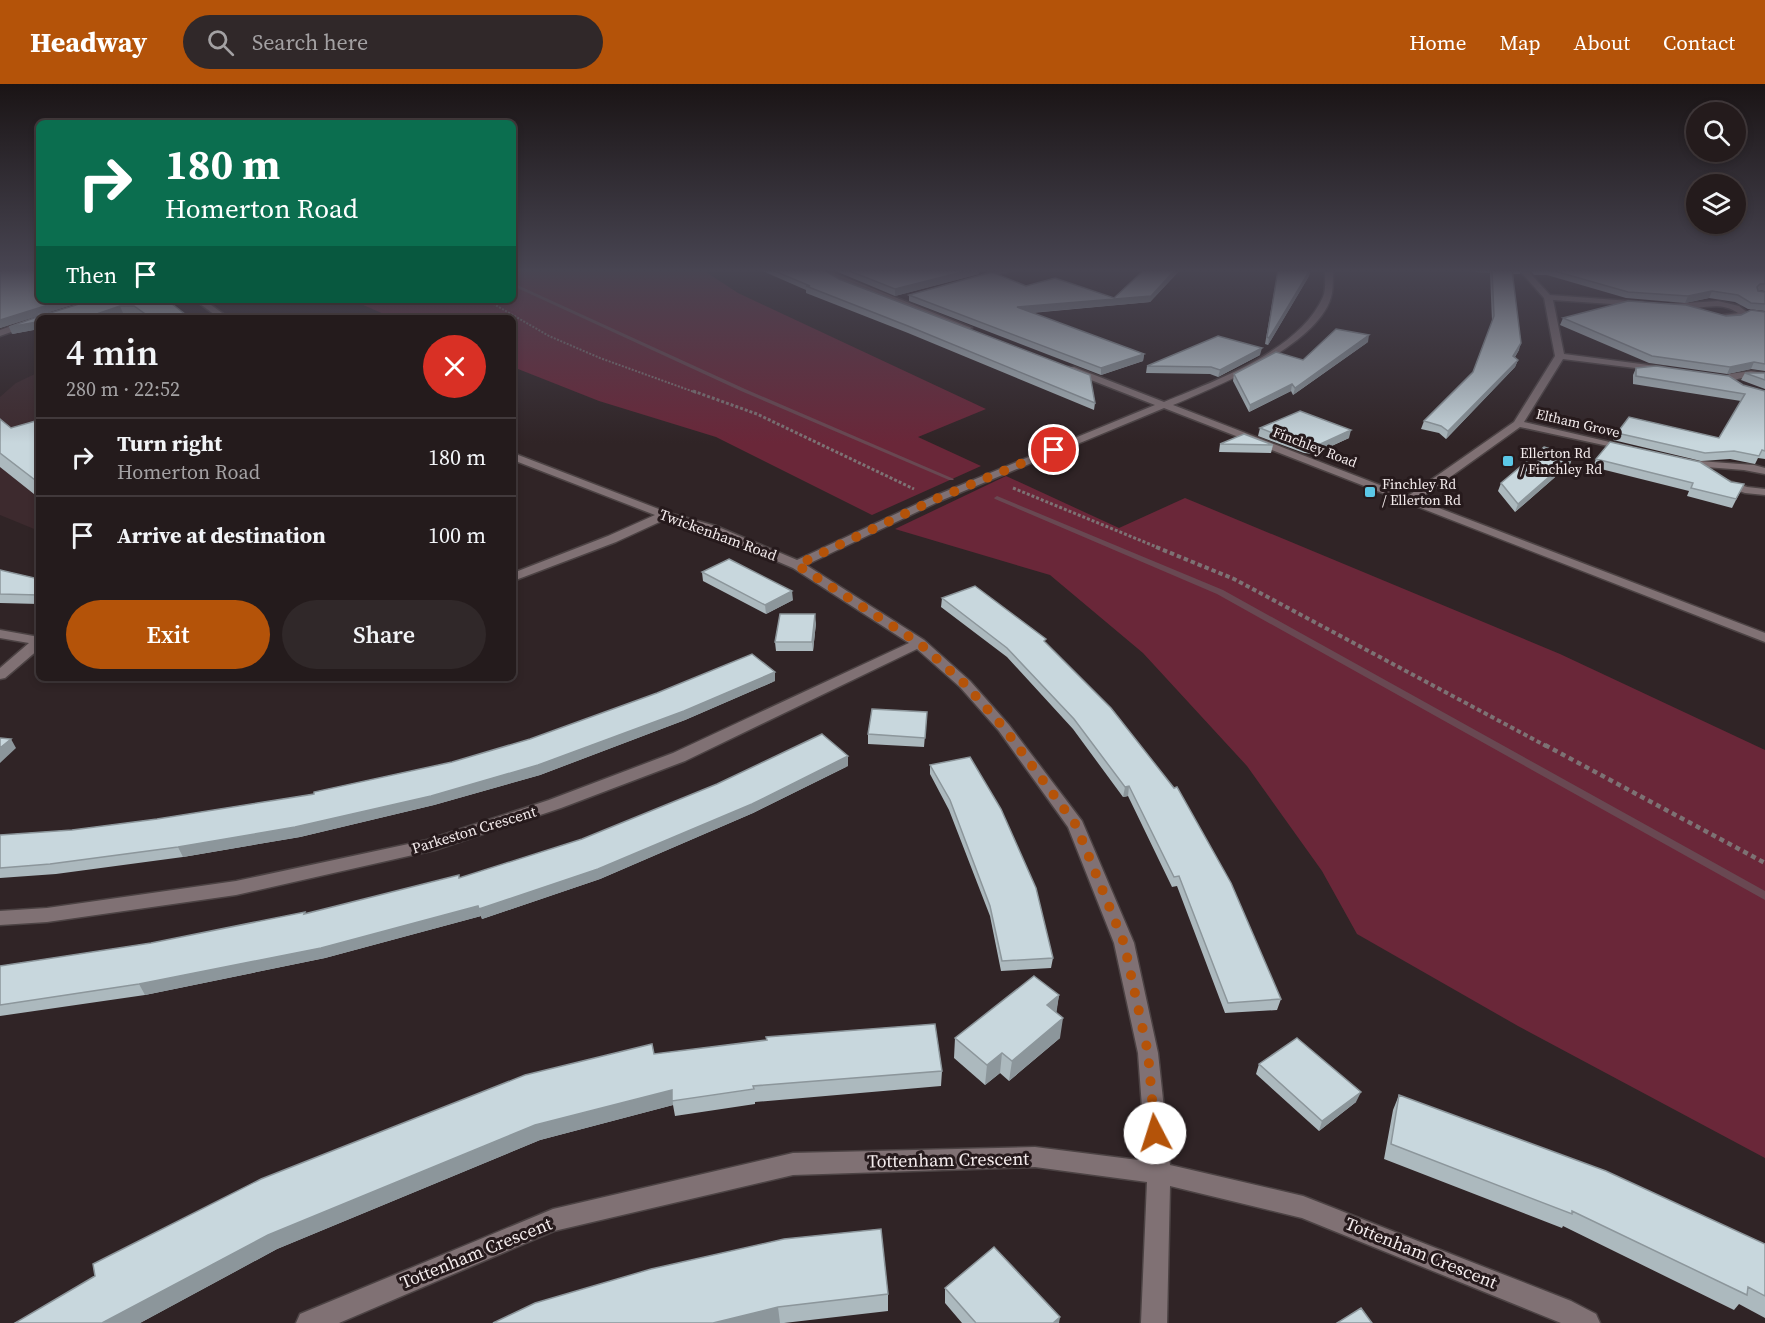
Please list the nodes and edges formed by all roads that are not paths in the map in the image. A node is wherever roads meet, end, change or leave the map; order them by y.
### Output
1 (15, 328) edge
2 (967, 328) edge
3 (1304, 328) edge
4 (1554, 328) edge
5 (975, 331) edge
6 (0, 333) edge
7 (1560, 356) junction
8 (1064, 366) edge
9 (1673, 372) edge
10 (1765, 376) edge
11 (1719, 378) edge
12 (1164, 406) junction
13 (1518, 424) junction
14 (1644, 453) edge
15 (516, 457) edge
16 (1678, 461) edge
17 (1701, 466) junction
18 (1765, 471) edge
19 (1765, 492) edge
20 (1410, 500) junction
21 (665, 515) junction
22 (797, 565) junction
23 (516, 576) edge
24 (0, 634) edge
25 (1765, 638) edge
26 (36, 640) edge
27 (919, 643) junction
28 (36, 644) edge
29 (0, 675) edge
30 (0, 918) edge
31 (1158, 1173) junction
32 (309, 1323) edge
33 (1154, 1323) edge
34 (1587, 1323) edge

1 - 6 street
2 - 5 street
3 - 12 street
4 - 7 street
7 - 9 street
7 - 13 street
8 - 12 street, Finchley Road
10 - 11 street
12 - 20 street, Finchley Road
12 - 22 street
13 - 14 street, Eltham Grove
13 - 20 street
15 - 21 street, Twickenham Road
16 - 17 street
17 - 18 street
17 - 19 street
20 - 25 street, Finchley Road
21 - 22 street, Twickenham Road
21 - 23 street
22 - 27 street, Twickenham Road
24 - 26 street
27 - 30 street, Parkeston Crescent
27 - 31 street, Twickenham Road
28 - 29 street
31 - 32 street, Tottenham Crescent
31 - 33 street, Twickenham Road
31 - 34 street, Tottenham Crescent

